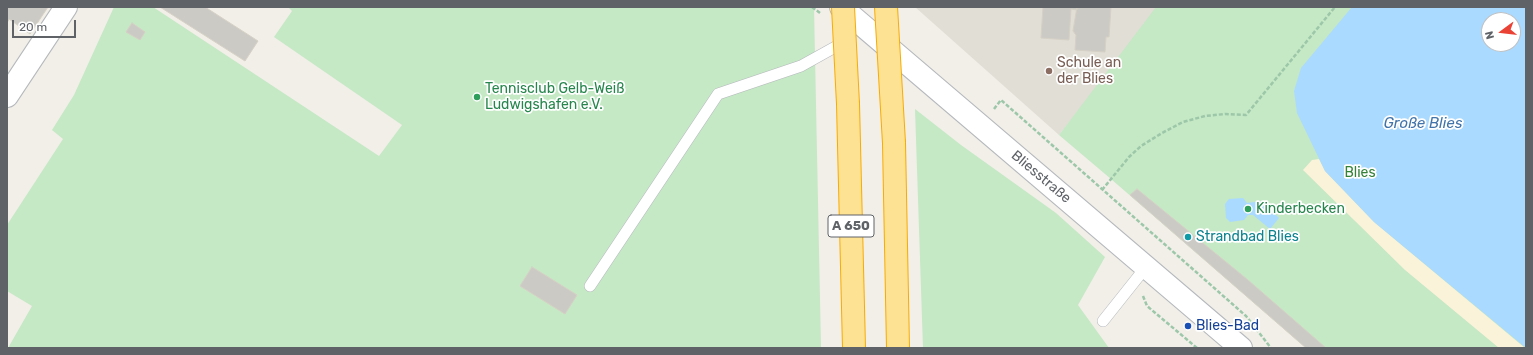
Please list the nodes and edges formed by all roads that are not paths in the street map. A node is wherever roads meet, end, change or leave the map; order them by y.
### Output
1 (66, 7) edge
2 (842, 7) edge
3 (886, 7) edge
4 (863, 27) junction
5 (7, 96) edge
6 (1146, 267) junction
7 (590, 286) dead end
8 (1103, 321) dead end
9 (854, 348) edge
10 (898, 348) edge
11 (1241, 348) edge

1 - 5 street
2 - 4 street, Bliesstraße
2 - 9 highway, A 650, bridge
3 - 10 highway, bridge
4 - 6 street, Bliesstraße
4 - 7 lane
6 - 8 lane
6 - 11 street, Bliesstraße

